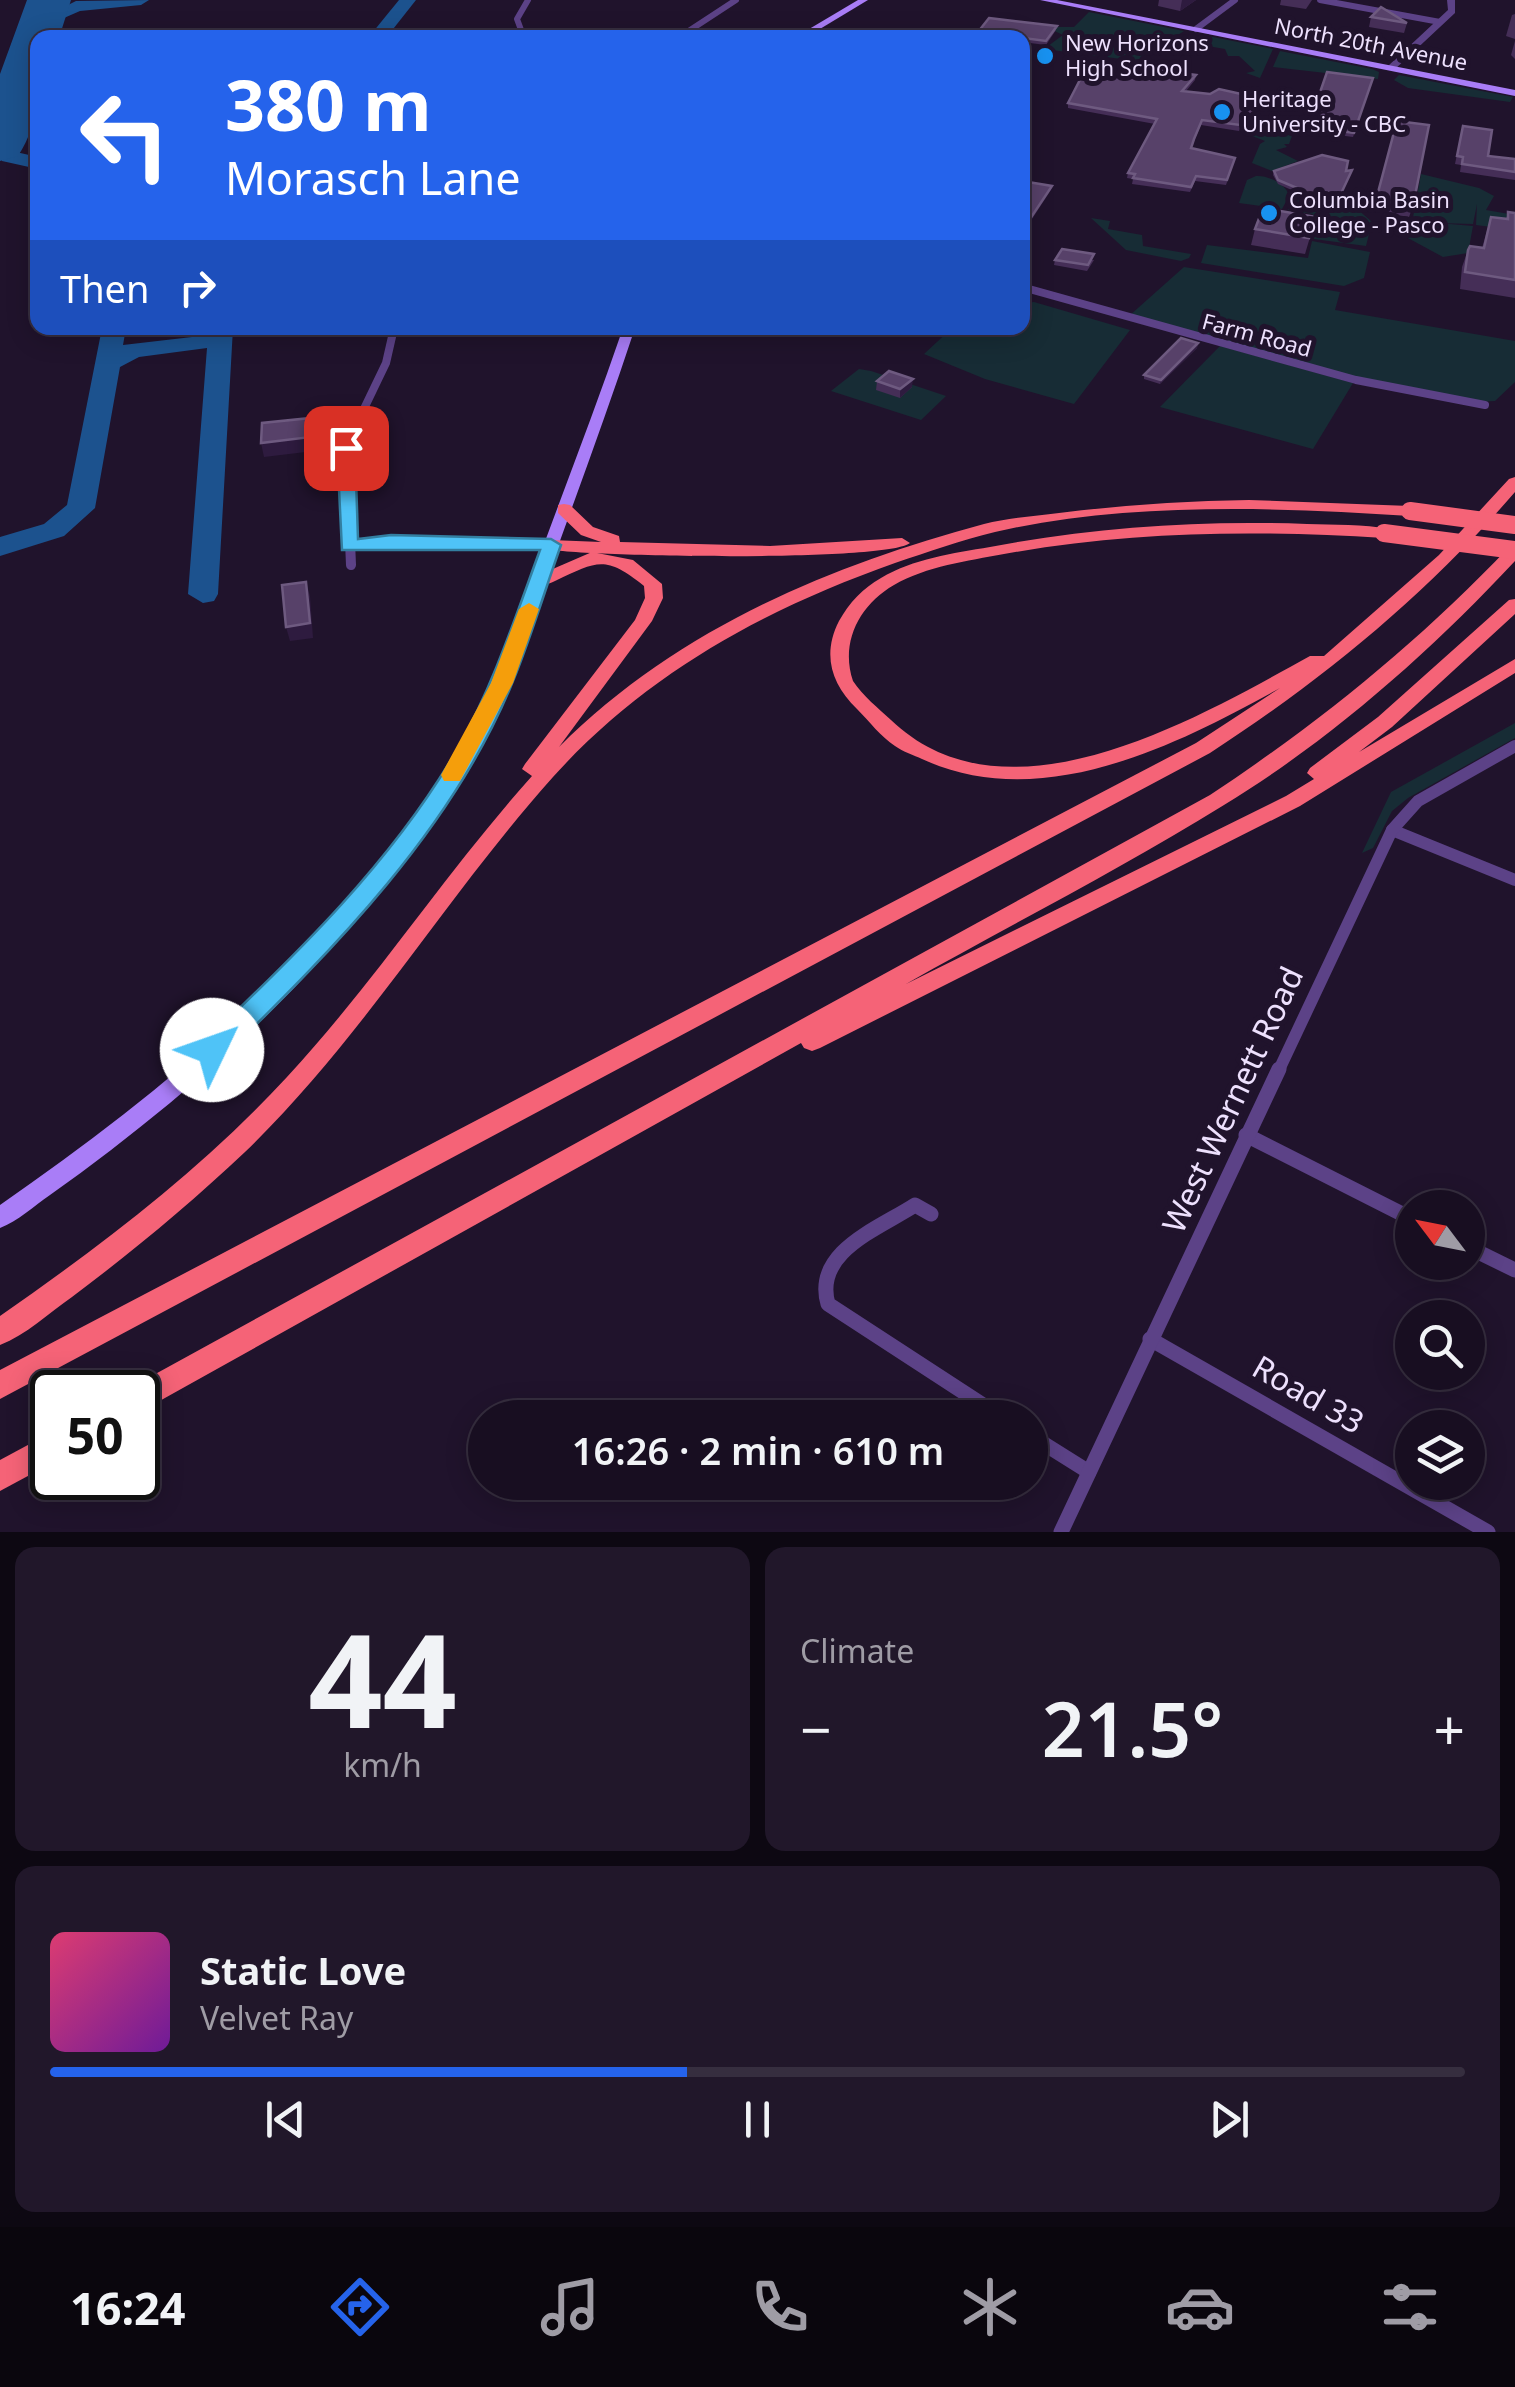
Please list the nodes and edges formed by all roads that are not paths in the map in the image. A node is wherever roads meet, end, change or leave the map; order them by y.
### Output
1 (528, 0) edge
2 (736, 0) edge
3 (864, 0) edge
4 (1044, 0) edge
5 (1062, 0) edge
6 (1236, 0) edge
7 (1320, 0) edge
8 (1452, 0) edge
9 (1160, 22) junction
10 (1440, 22) junction
11 (1196, 29) junction
12 (521, 30) edge
13 (690, 30) edge
14 (812, 30) edge
15 (1391, 68) junction
16 (1515, 93) edge
17 (1030, 289) edge
18 (392, 335) edge
19 (626, 335) edge
20 (1484, 405) dead end
21 (1515, 482) edge
22 (564, 509) junction
23 (1515, 525) edge
24 (998, 526) junction
25 (551, 545) junction
26 (349, 546) junction
27 (629, 546) junction
28 (1515, 550) edge
29 (592, 557) junction
30 (351, 565) dead end
31 (538, 582) junction
32 (1515, 604) edge
33 (1376, 628) junction
34 (1515, 664) edge
35 (1515, 746) edge
36 (1251, 822) junction
37 (1392, 830) junction
38 (484, 842) junction
39 (1515, 880) edge
40 (1246, 1135) junction
41 (574, 1160) junction
42 (1395, 1210) edge
43 (930, 1214) dead end
44 (0, 1218) edge
45 (1485, 1255) edge
46 (1515, 1270) edge
47 (0, 1332) edge
48 (1150, 1339) junction
49 (0, 1385) edge
50 (160, 1387) edge
51 (975, 1400) edge
52 (1048, 1446) edge
53 (30, 1459) edge
54 (1089, 1472) junction
55 (0, 1476) edge
56 (1061, 1532) edge
57 (1488, 1532) edge

1 - 12 street
2 - 13 street
3 - 14 main road
4 - 9 main road, North 20th Avenue
5 - 9 main road, North 20th Avenue
6 - 11 street
7 - 10 street
8 - 10 street
9 - 11 main road, North 20th Avenue
10 - 15 street
11 - 15 main road, North 20th Avenue
15 - 16 main road, North 20th Avenue
17 - 20 street, Farm Road
18 - 26 street
19 - 22 main road
21 - 33 highway
22 - 25 main road
22 - 27 highway
23 - 24 highway, bridge
24 - 27 highway
24 - 38 highway
25 - 26 street
25 - 27 highway
25 - 29 highway
25 - 31 main road
26 - 30 street
28 - 33 highway, bridge
28 - 41 highway
29 - 31 highway
29 - 38 highway
31 - 44 main road
32 - 36 highway
33 - 49 highway
34 - 36 highway
35 - 37 street, West Wernett Road
36 - 41 highway
37 - 39 street
37 - 40 street, West Wernett Road
38 - 47 highway
40 - 42 street
40 - 48 street, West Wernett Road
41 - 50 highway
43 - 51 street
45 - 46 street
48 - 54 street, West Wernett Road
48 - 57 street, Road 33
52 - 54 street
53 - 55 highway
54 - 56 street, West Wernett Road

